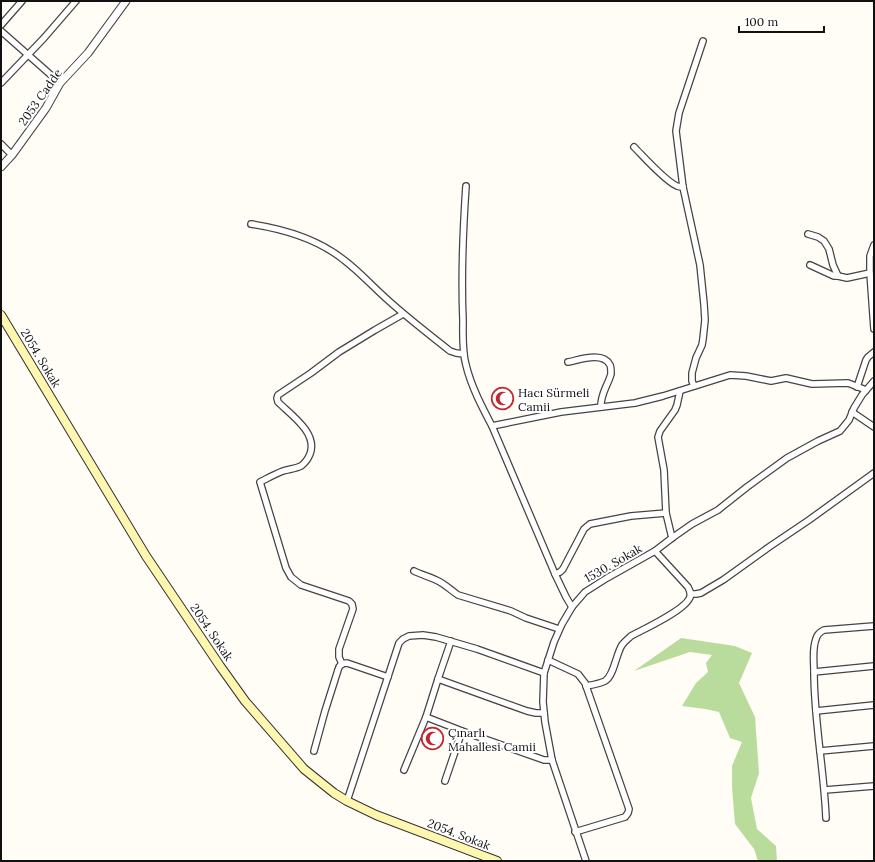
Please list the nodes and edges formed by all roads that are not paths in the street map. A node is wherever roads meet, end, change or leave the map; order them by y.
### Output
1 (22, 1) edge
2 (76, 1) edge
3 (126, 1) edge
4 (1, 25) edge
5 (1, 31) edge
6 (703, 41) dead end
7 (28, 54) junction
8 (1, 83) edge
9 (60, 83) junction
10 (1, 144) edge
11 (634, 147) dead end
12 (12, 155) junction
13 (1, 167) edge
14 (466, 186) dead end
15 (683, 187) junction
16 (251, 224) dead end
17 (808, 234) dead end
18 (874, 246) edge
19 (810, 265) dead end
20 (870, 273) junction
21 (838, 276) junction
22 (403, 314) junction
23 (1, 315) edge
24 (874, 329) edge
25 (874, 352) edge
26 (464, 354) junction
27 (568, 362) dead end
28 (874, 381) edge
29 (694, 386) junction
30 (857, 387) junction
31 (866, 390) junction
32 (680, 391) junction
33 (601, 407) junction
34 (852, 412) junction
35 (492, 426) junction
36 (874, 427) edge
37 (874, 473) edge
38 (666, 514) junction
39 (672, 538) junction
40 (655, 552) junction
41 (414, 571) dead end
42 (556, 574) junction
43 (691, 594) junction
44 (572, 607) junction
45 (874, 626) edge
46 (559, 629) junction
47 (452, 641) junction
48 (548, 660) junction
49 (342, 664) junction
50 (874, 666) edge
51 (814, 672) junction
52 (544, 673) junction
53 (388, 677) junction
54 (438, 679) junction
55 (586, 686) junction
56 (874, 705) edge
57 (816, 711) junction
58 (544, 713) junction
59 (426, 717) junction
60 (462, 731) junction
61 (874, 746) edge
62 (314, 751) dead end
63 (820, 751) junction
64 (552, 760) junction
65 (404, 770) dead end
66 (445, 781) dead end
67 (874, 786) edge
68 (824, 790) junction
69 (347, 801) junction
70 (826, 818) dead end
71 (575, 832) junction
72 (497, 861) edge
73 (586, 861) edge

1 - 4 street
2 - 7 street
3 - 9 street, 2053 Cadde
5 - 7 street
6 - 15 street
7 - 8 street
7 - 9 street
9 - 12 street, 2053 Cadde
10 - 12 street
11 - 15 street
12 - 13 street, 2053 Cadde
14 - 26 street
15 - 29 street
16 - 22 street
17 - 21 street
18 - 20 street
19 - 21 street
20 - 21 street
20 - 24 street
22 - 26 street
22 - 49 street
23 - 69 main road, 2054. Sokak
25 - 30 street
26 - 35 street
27 - 33 street
28 - 31 street, 1530. Sokak
29 - 30 street
29 - 32 street
30 - 31 street
31 - 34 street, 1530. Sokak
32 - 33 street
32 - 38 street
33 - 35 street
34 - 36 street
34 - 39 street, 1530. Sokak
35 - 42 street
37 - 43 street
38 - 39 street
38 - 42 street
39 - 40 street, 1530. Sokak
40 - 43 street
40 - 44 street, 1530. Sokak
41 - 46 street
42 - 44 street
43 - 55 street
44 - 46 street, 1530. Sokak
45 - 51 street
46 - 48 street, 1530. Sokak
47 - 52 street
47 - 53 street
47 - 54 street
48 - 52 street, 1530. Sokak
48 - 55 street
49 - 53 street
49 - 62 street
50 - 51 street
51 - 57 street
52 - 58 street, 1530. Sokak
53 - 69 street
54 - 58 street
54 - 59 street
55 - 71 street
56 - 57 street
57 - 63 street
58 - 64 street, 1530. Sokak
59 - 60 street
59 - 65 street
60 - 64 street
60 - 66 street
61 - 63 street
63 - 68 street
64 - 71 street, 1530. Sokak
67 - 68 street
68 - 70 street
69 - 72 main road, 2054. Sokak
71 - 73 street, 1530. Sokak

